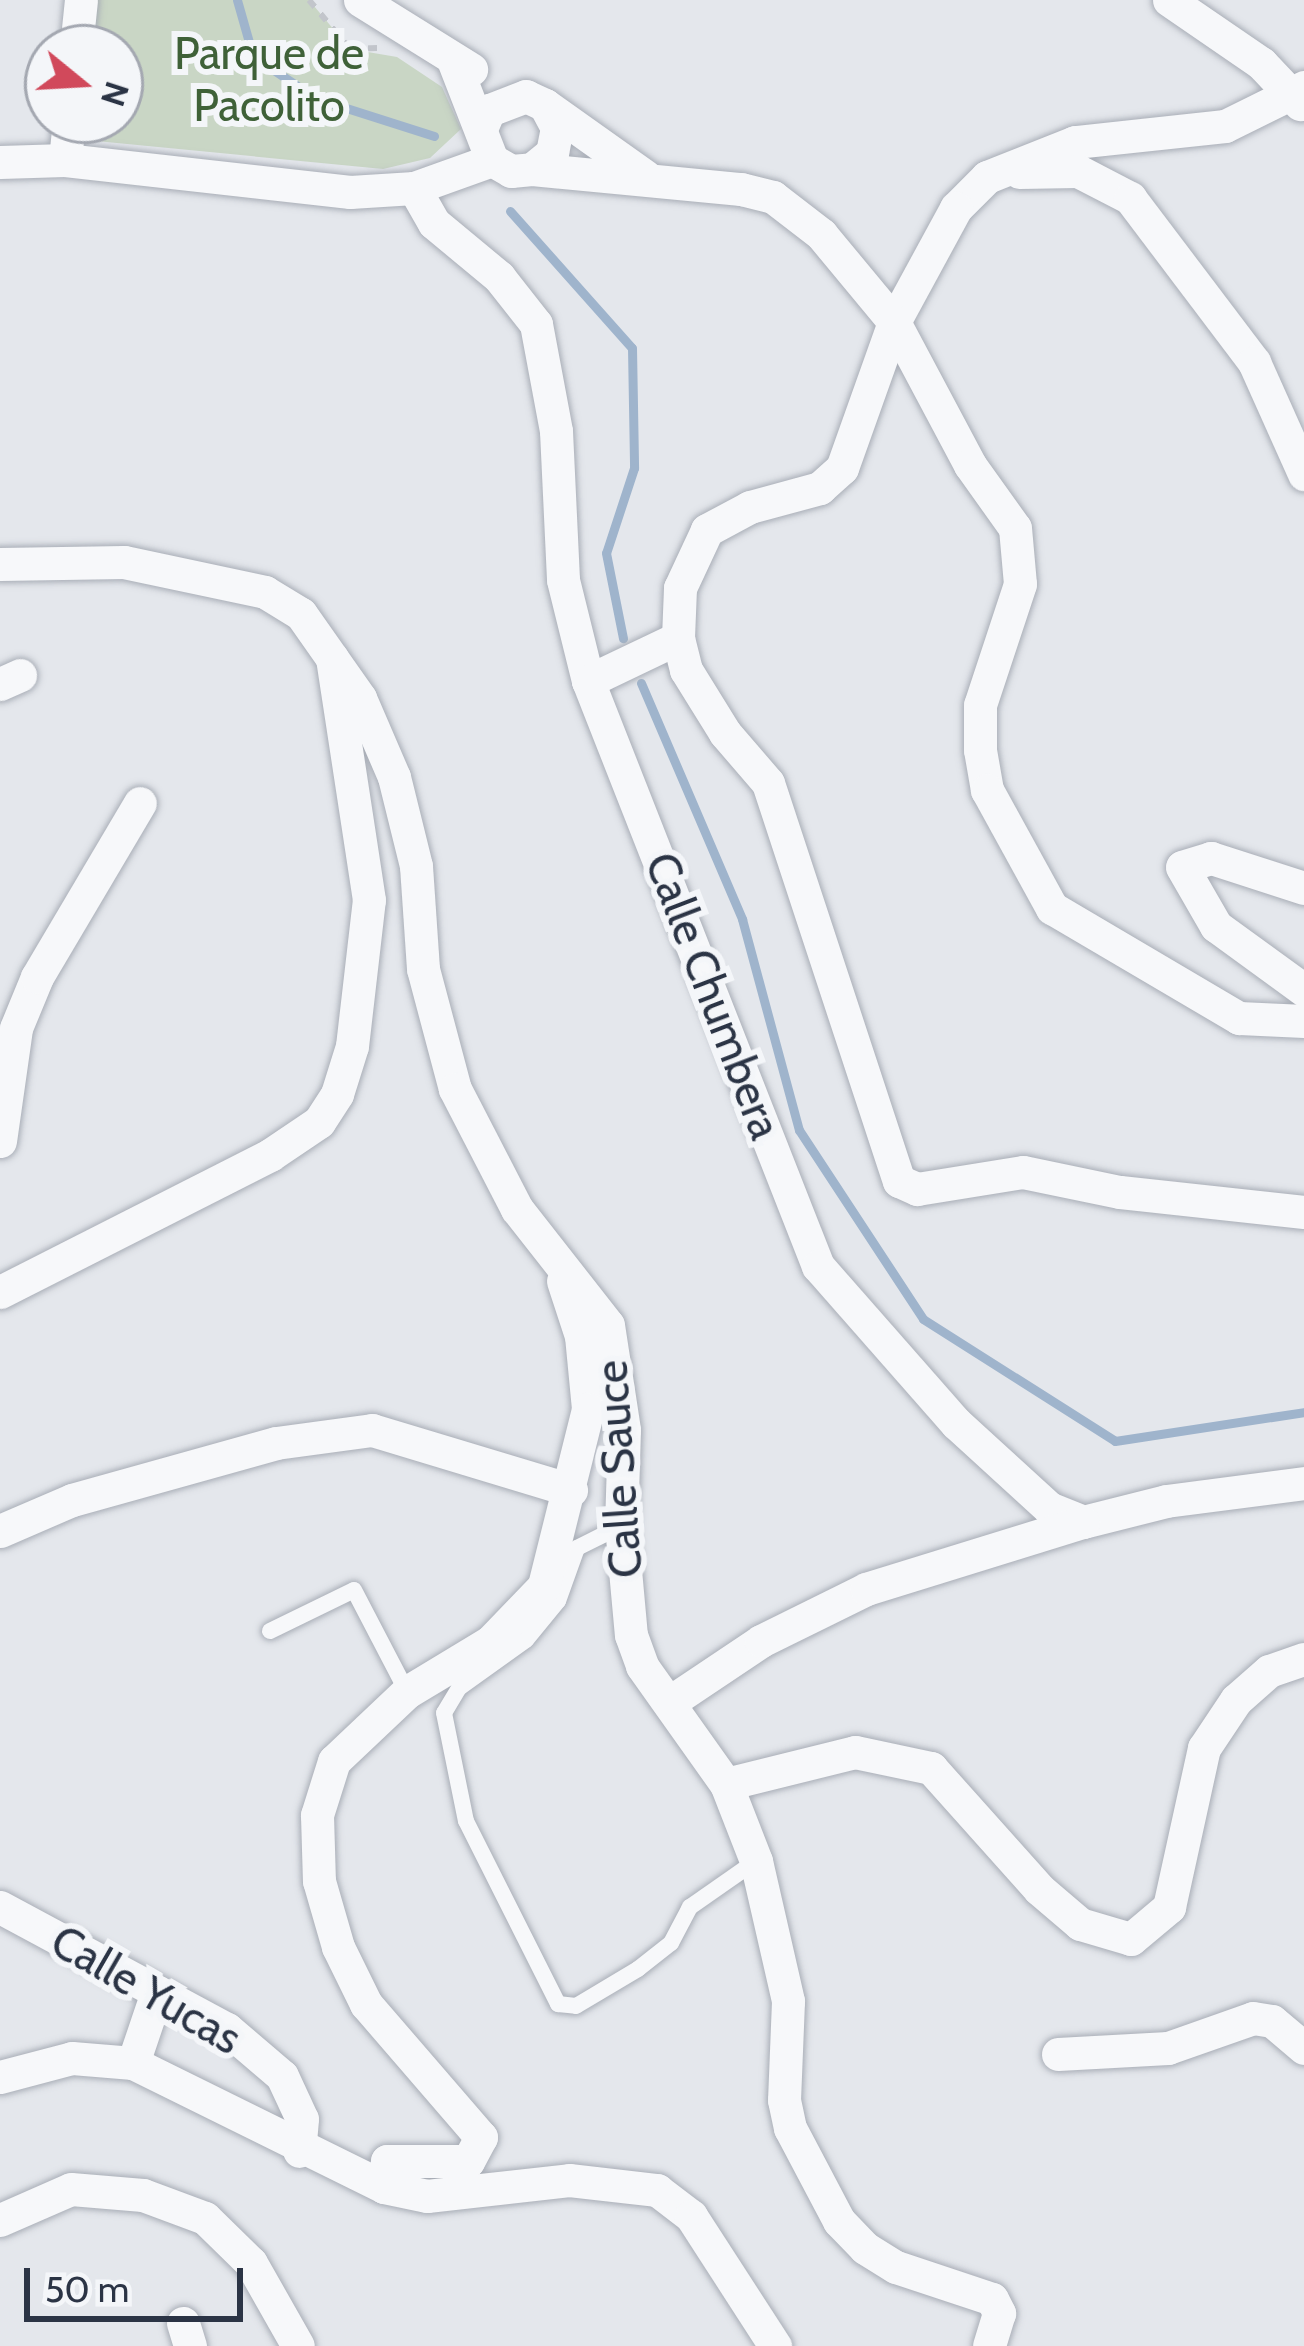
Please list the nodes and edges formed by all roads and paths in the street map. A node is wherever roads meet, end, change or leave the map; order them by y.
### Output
1 (361, 0) edge
2 (1169, 0) edge
3 (453, 60) junction
4 (1300, 96) edge
5 (535, 100) junction
6 (67, 144) edge
7 (487, 145) junction
8 (65, 160) junction
9 (0, 162) edge
10 (532, 169) junction
11 (646, 177) junction
12 (987, 177) junction
13 (414, 188) junction
14 (894, 322) junction
15 (1304, 474) edge
16 (0, 564) edge
17 (678, 638) junction
18 (332, 656) junction
19 (588, 681) junction
20 (140, 802) dead end
21 (1304, 888) edge
22 (1304, 990) edge
23 (1304, 1021) edge
24 (0, 1141) edge
25 (1304, 1212) edge
26 (555, 1257) junction
27 (0, 1292) edge
28 (1304, 1483) edge
29 (571, 1490) junction
30 (1083, 1522) junction
31 (621, 1526) junction
32 (0, 1531) edge
33 (270, 1631) dead end
34 (1304, 1659) edge
35 (407, 1692) junction
36 (674, 1700) junction
37 (726, 1784) junction
38 (756, 1862) junction
39 (0, 1907) edge
40 (158, 1992) junction
41 (1304, 2048) edge
42 (1058, 2054) dead end
43 (133, 2063) junction
44 (0, 2077) edge
45 (299, 2151) junction
46 (384, 2187) junction
47 (0, 2220) edge
48 (298, 2346) edge
49 (775, 2346) edge
50 (989, 2346) edge

1 - 3 street
2 - 4 street
3 - 5 street
3 - 7 street
4 - 12 street
5 - 7 street
5 - 10 street
5 - 11 street
6 - 8 street
7 - 10 street
7 - 13 street
8 - 9 street
8 - 13 street
10 - 11 street
11 - 14 street
12 - 14 street
12 - 15 street
13 - 19 street, Calle Chumbera
14 - 17 street
14 - 23 street
16 - 18 street, Calle Sauce
17 - 19 street
17 - 25 street
18 - 26 street, Calle Sauce
18 - 27 street
19 - 30 street, Calle Chumbera
20 - 24 street
21 - 22 street
26 - 29 street
26 - 31 street, Calle Sauce
28 - 30 street
29 - 32 street
29 - 35 street
30 - 36 street
31 - 36 street, Calle Sauce
31 - 38 lane
33 - 35 lane
34 - 37 street
35 - 46 street
36 - 37 street, Calle Sauce
37 - 38 street, Calle Sauce
38 - 50 street, Calle Sauce
39 - 40 street, Calle Yucas
40 - 43 street
40 - 45 street, Calle Yucas
41 - 42 street
43 - 44 street
43 - 45 street
45 - 46 street
46 - 49 street
47 - 48 street

